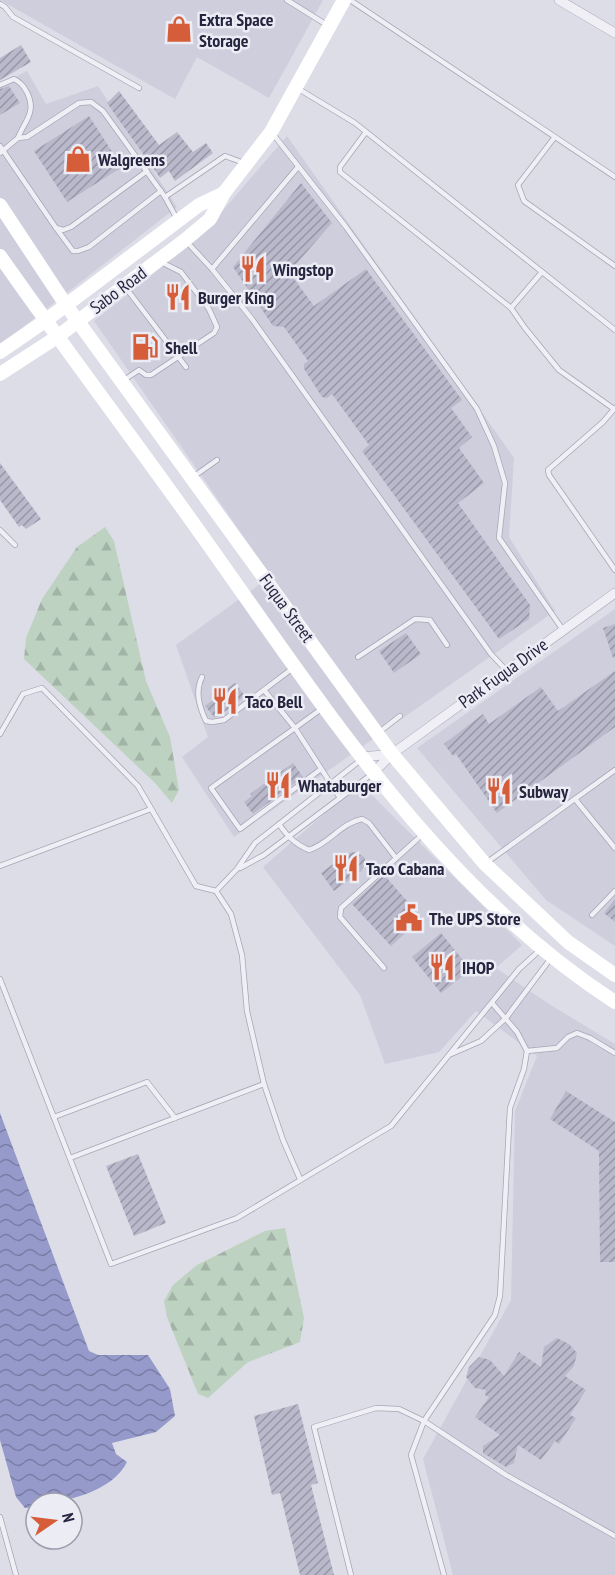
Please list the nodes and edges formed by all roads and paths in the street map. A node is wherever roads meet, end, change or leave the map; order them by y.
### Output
1 (8, 0) edge
2 (287, 0) edge
3 (344, 0) edge
4 (350, 0) edge
5 (559, 0) edge
6 (3, 5) edge
7 (330, 27) junction
8 (615, 33) edge
9 (0, 85) edge
10 (296, 87) junction
11 (139, 88) dead end
12 (271, 132) junction
13 (366, 132) junction
14 (18, 138) junction
15 (554, 138) junction
16 (1, 150) edge
17 (247, 164) junction
18 (298, 167) junction
19 (147, 171) junction
20 (615, 177) edge
21 (161, 191) junction
22 (224, 193) junction
23 (165, 197) junction
24 (0, 205) edge
25 (178, 220) junction
26 (56, 228) junction
27 (185, 240) junction
28 (0, 256) edge
29 (158, 260) junction
30 (615, 266) edge
31 (212, 269) junction
32 (542, 272) junction
33 (124, 286) junction
34 (66, 305) junction
35 (511, 308) junction
36 (45, 321) junction
37 (78, 321) junction
38 (615, 330) edge
39 (57, 337) junction
40 (0, 352) edge
41 (178, 357) junction
42 (186, 367) dead end
43 (0, 374) edge
44 (121, 381) junction
45 (615, 408) edge
46 (217, 460) dead end
47 (190, 479) junction
48 (172, 493) junction
49 (0, 530) edge
50 (15, 545) dead end
51 (615, 570) edge
52 (615, 593) edge
53 (563, 630) junction
54 (447, 645) dead end
55 (358, 657) dead end
56 (294, 667) junction
57 (507, 671) junction
58 (202, 677) dead end
59 (264, 690) junction
60 (324, 707) junction
61 (400, 716) dead end
62 (295, 728) junction
63 (0, 734) edge
64 (377, 734) junction
65 (392, 754) junction
66 (363, 758) junction
67 (321, 769) junction
68 (615, 770) edge
69 (374, 772) junction
70 (330, 783) junction
71 (340, 798) junction
72 (575, 799) junction
73 (151, 809) junction
74 (279, 824) junction
75 (424, 833) junction
76 (288, 836) junction
77 (615, 848) edge
78 (396, 858) junction
79 (485, 864) junction
80 (0, 866) edge
81 (237, 869) junction
82 (471, 884) junction
83 (216, 891) junction
84 (615, 891) edge
85 (592, 915) dead end
86 (556, 931) junction
87 (547, 952) junction
88 (384, 968) dead end
89 (615, 975) edge
90 (0, 979) edge
91 (615, 1002) edge
92 (492, 1003) junction
93 (506, 1018) junction
94 (527, 1051) junction
95 (615, 1053) edge
96 (449, 1055) junction
97 (264, 1084) junction
98 (54, 1117) junction
99 (175, 1118) junction
100 (70, 1158) junction
101 (300, 1179) junction
102 (424, 1421) junction
103 (0, 1517) edge
104 (615, 1536) edge
105 (16, 1575) edge
106 (351, 1575) edge
107 (444, 1575) edge

1 - 6 lane
2 - 7 lane
3 - 7 main road, Sabo Road
4 - 15 lane
5 - 8 street
6 - 11 lane
7 - 10 main road, Sabo Road
9 - 14 lane
10 - 12 main road, Sabo Road
10 - 13 lane
12 - 17 main road, Sabo Road
12 - 18 lane
13 - 32 lane
13 - 35 lane
14 - 16 lane
14 - 19 lane
15 - 20 lane
15 - 30 lane
16 - 26 lane
17 - 22 main road, Sabo Road
17 - 23 lane
18 - 31 lane
18 - 53 lane
19 - 21 lane
19 - 26 lane
21 - 23 lane
21 - 26 lane
22 - 25 main road, Sabo Road
22 - 27 main road, Sabo Road
23 - 25 lane
24 - 34 main road, Fuqua Street
25 - 34 main road, Sabo Road
27 - 29 main road, Sabo Road
27 - 31 lane
28 - 36 main road, Fuqua Street
29 - 33 main road, Sabo Road
29 - 41 lane
31 - 57 lane
32 - 35 lane
32 - 38 lane
33 - 37 main road, Sabo Road
33 - 41 lane
34 - 36 main road, Sabo Road
34 - 37 main road, Fuqua Street
35 - 45 lane
36 - 39 main road, Fuqua Street
36 - 40 main road, Sabo Road
37 - 39 main road, Sabo Road
37 - 44 main road, Fuqua Street
39 - 43 main road, Sabo Road
39 - 48 main road, Fuqua Street
41 - 42 lane
41 - 44 lane
44 - 47 main road, Fuqua Street
45 - 51 lane
46 - 47 lane
47 - 48 main road
47 - 64 main road, Fuqua Street
48 - 56 main road, Fuqua Street
49 - 50 lane
52 - 53 street, Park Fuqua Drive
53 - 57 street, Park Fuqua Drive
54 - 55 lane
56 - 59 lane
56 - 60 main road, Fuqua Street
57 - 65 street, Park Fuqua Drive
58 - 59 lane
59 - 62 lane
60 - 62 lane
60 - 66 main road, Fuqua Street
61 - 64 lane
62 - 67 lane
62 - 67 lane
63 - 73 lane
64 - 65 main road, Fuqua Street
65 - 66 street, Park Fuqua Drive
65 - 69 street, Park Fuqua Drive
65 - 79 main road, Fuqua Street
66 - 69 main road, Fuqua Street
66 - 70 lane, Park Fuqua Drive
67 - 70 lane
68 - 72 lane
69 - 71 lane, Park Fuqua Drive
69 - 75 main road, Fuqua Street
70 - 71 lane
70 - 74 lane, Park Fuqua Drive
71 - 76 lane, Park Fuqua Drive
72 - 77 lane
72 - 79 lane
73 - 80 lane
73 - 83 lane
74 - 76 lane
74 - 81 lane, Park Fuqua Drive
75 - 78 lane
75 - 82 main road, Fuqua Street
76 - 78 lane
76 - 81 lane, Park Fuqua Drive
78 - 88 lane
79 - 82 main road
79 - 86 main road, Fuqua Street
81 - 83 lane
82 - 87 main road, Fuqua Street
83 - 97 lane
84 - 85 lane
86 - 87 main road
86 - 89 main road, Fuqua Street
87 - 91 main road, Fuqua Street
87 - 92 lane
87 - 93 lane
90 - 98 lane
92 - 93 lane
92 - 96 lane
93 - 94 lane
93 - 96 lane
94 - 95 lane
94 - 102 lane
96 - 101 lane
97 - 99 lane
97 - 101 lane
98 - 99 lane
98 - 100 lane
99 - 100 lane
100 - 101 lane
102 - 104 lane
102 - 106 lane
102 - 107 lane
103 - 105 lane

